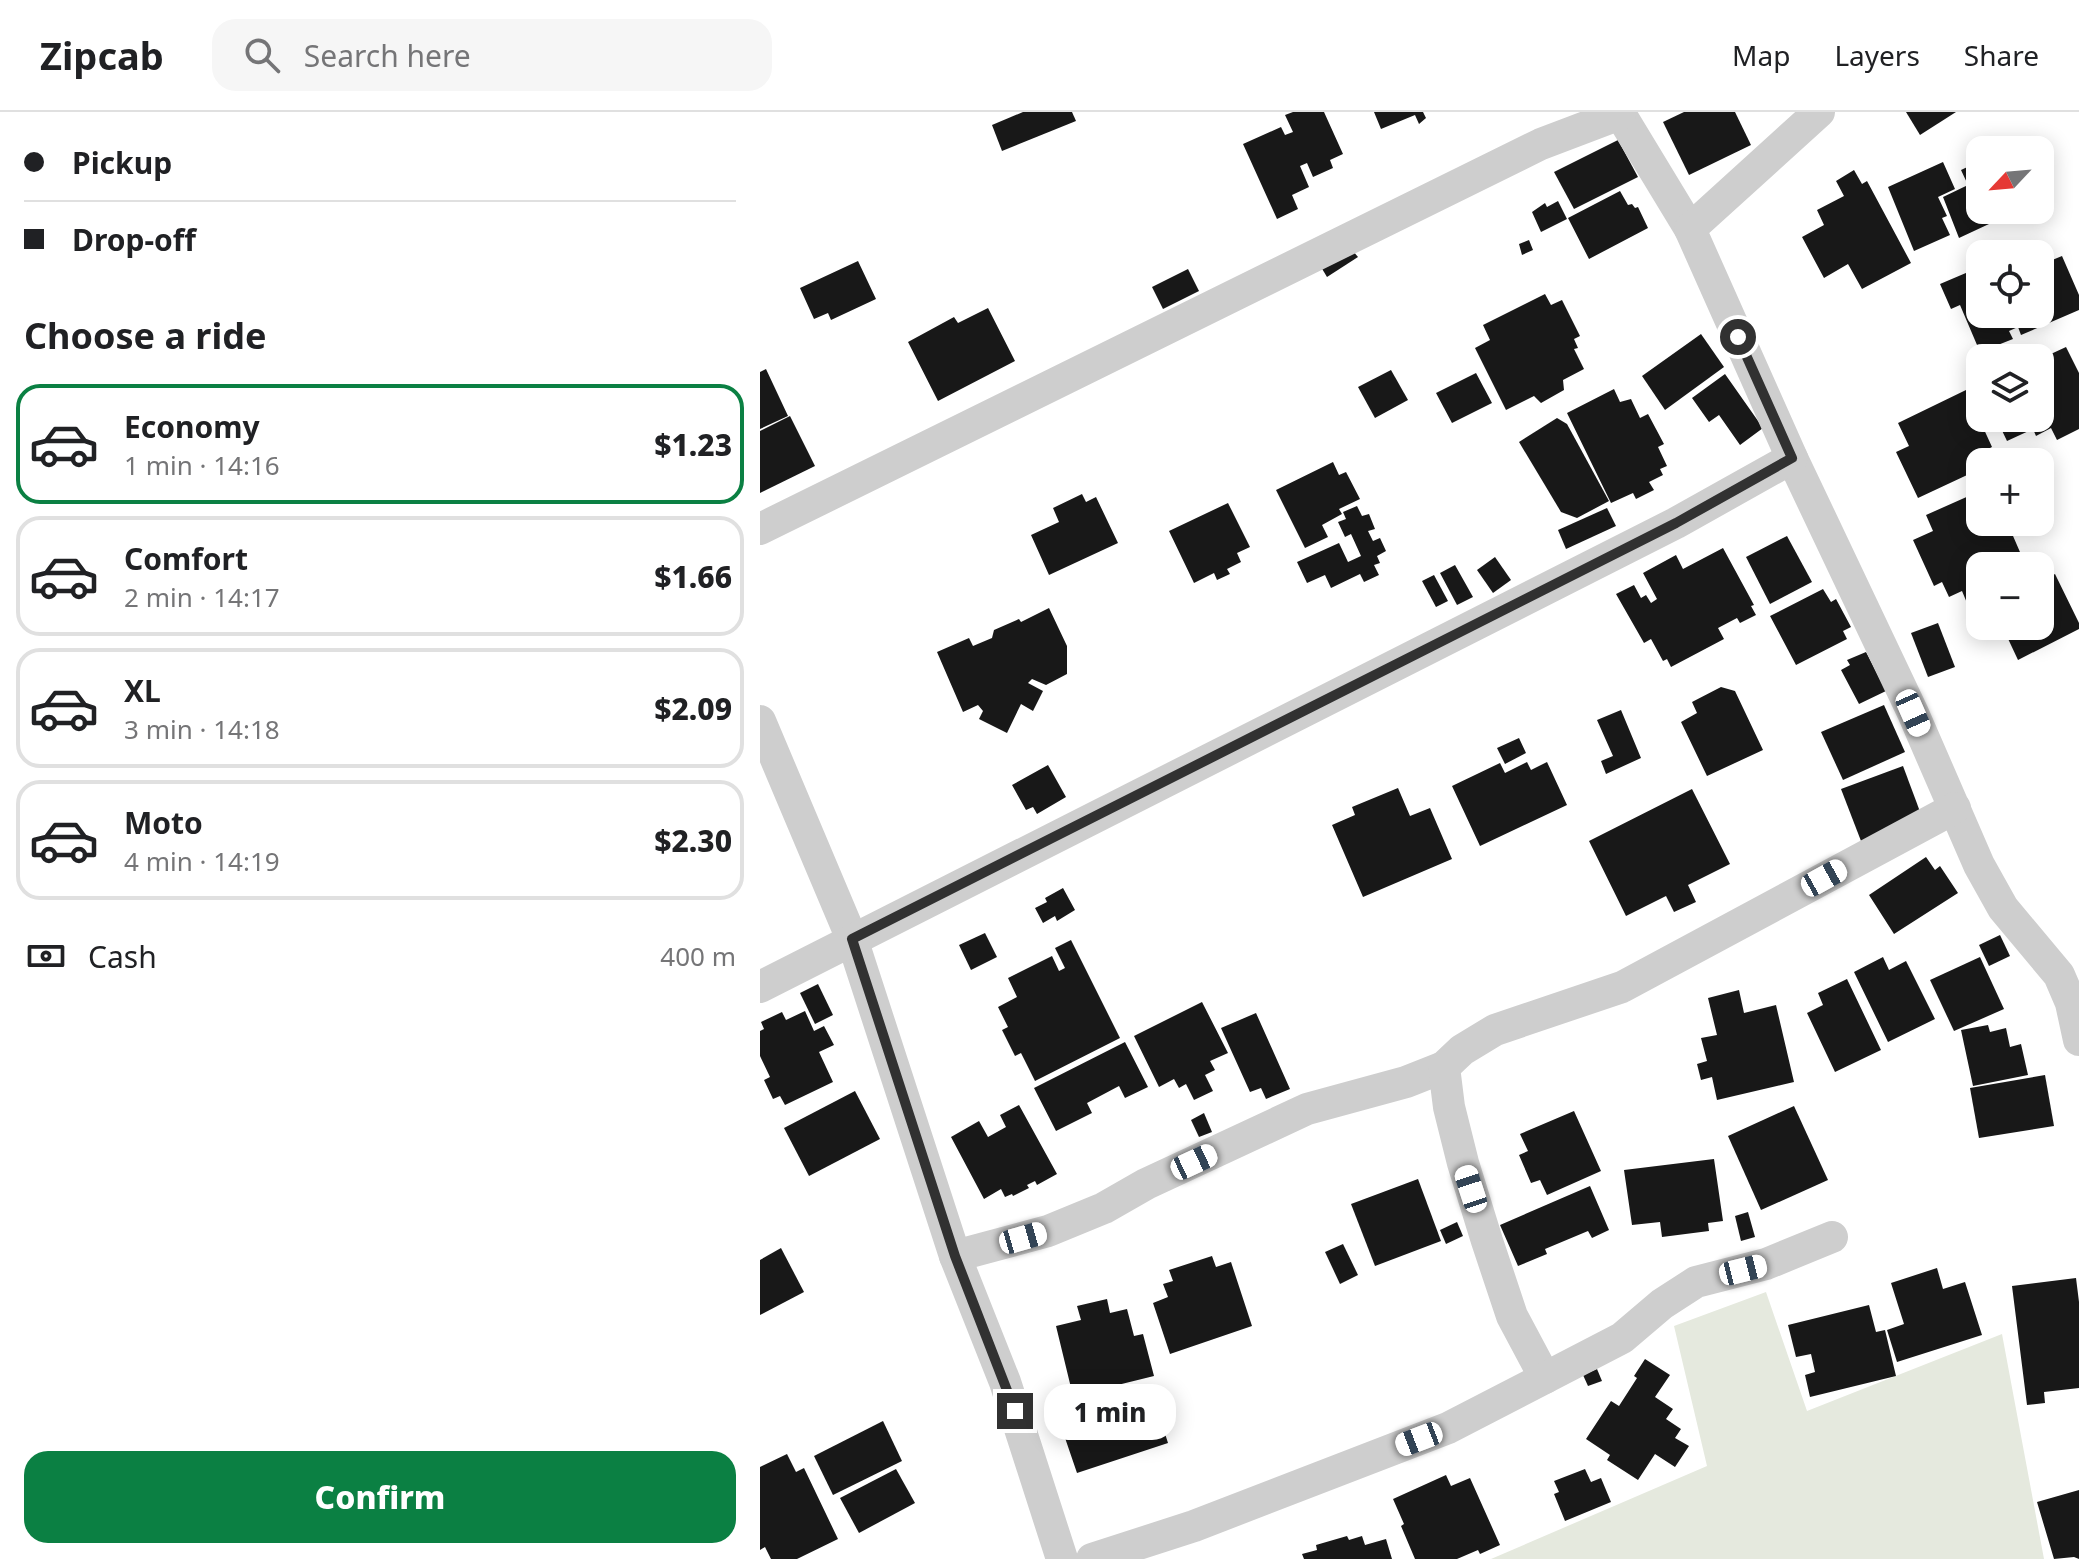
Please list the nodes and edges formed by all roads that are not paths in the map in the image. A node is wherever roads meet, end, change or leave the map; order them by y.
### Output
1 (1819, 112) edge
2 (1620, 113) edge
3 (1690, 229) junction
4 (1792, 458) junction
5 (760, 529) edge
6 (760, 721) edge
7 (1955, 808) junction
8 (852, 939) junction
9 (2069, 970) edge
10 (760, 987) edge
11 (2079, 1040) edge
12 (1444, 1067) junction
13 (1832, 1237) dead end
14 (955, 1256) junction
15 (1545, 1378) junction
16 (1062, 1559) edge
17 (1092, 1559) edge

1 - 3 street
2 - 3 street
2 - 5 street
3 - 4 street
4 - 7 street
4 - 8 street
6 - 8 street
7 - 9 street
7 - 12 street
8 - 10 street
8 - 14 street
9 - 11 street
12 - 14 street
12 - 15 street
13 - 15 street
14 - 16 street
15 - 17 street

